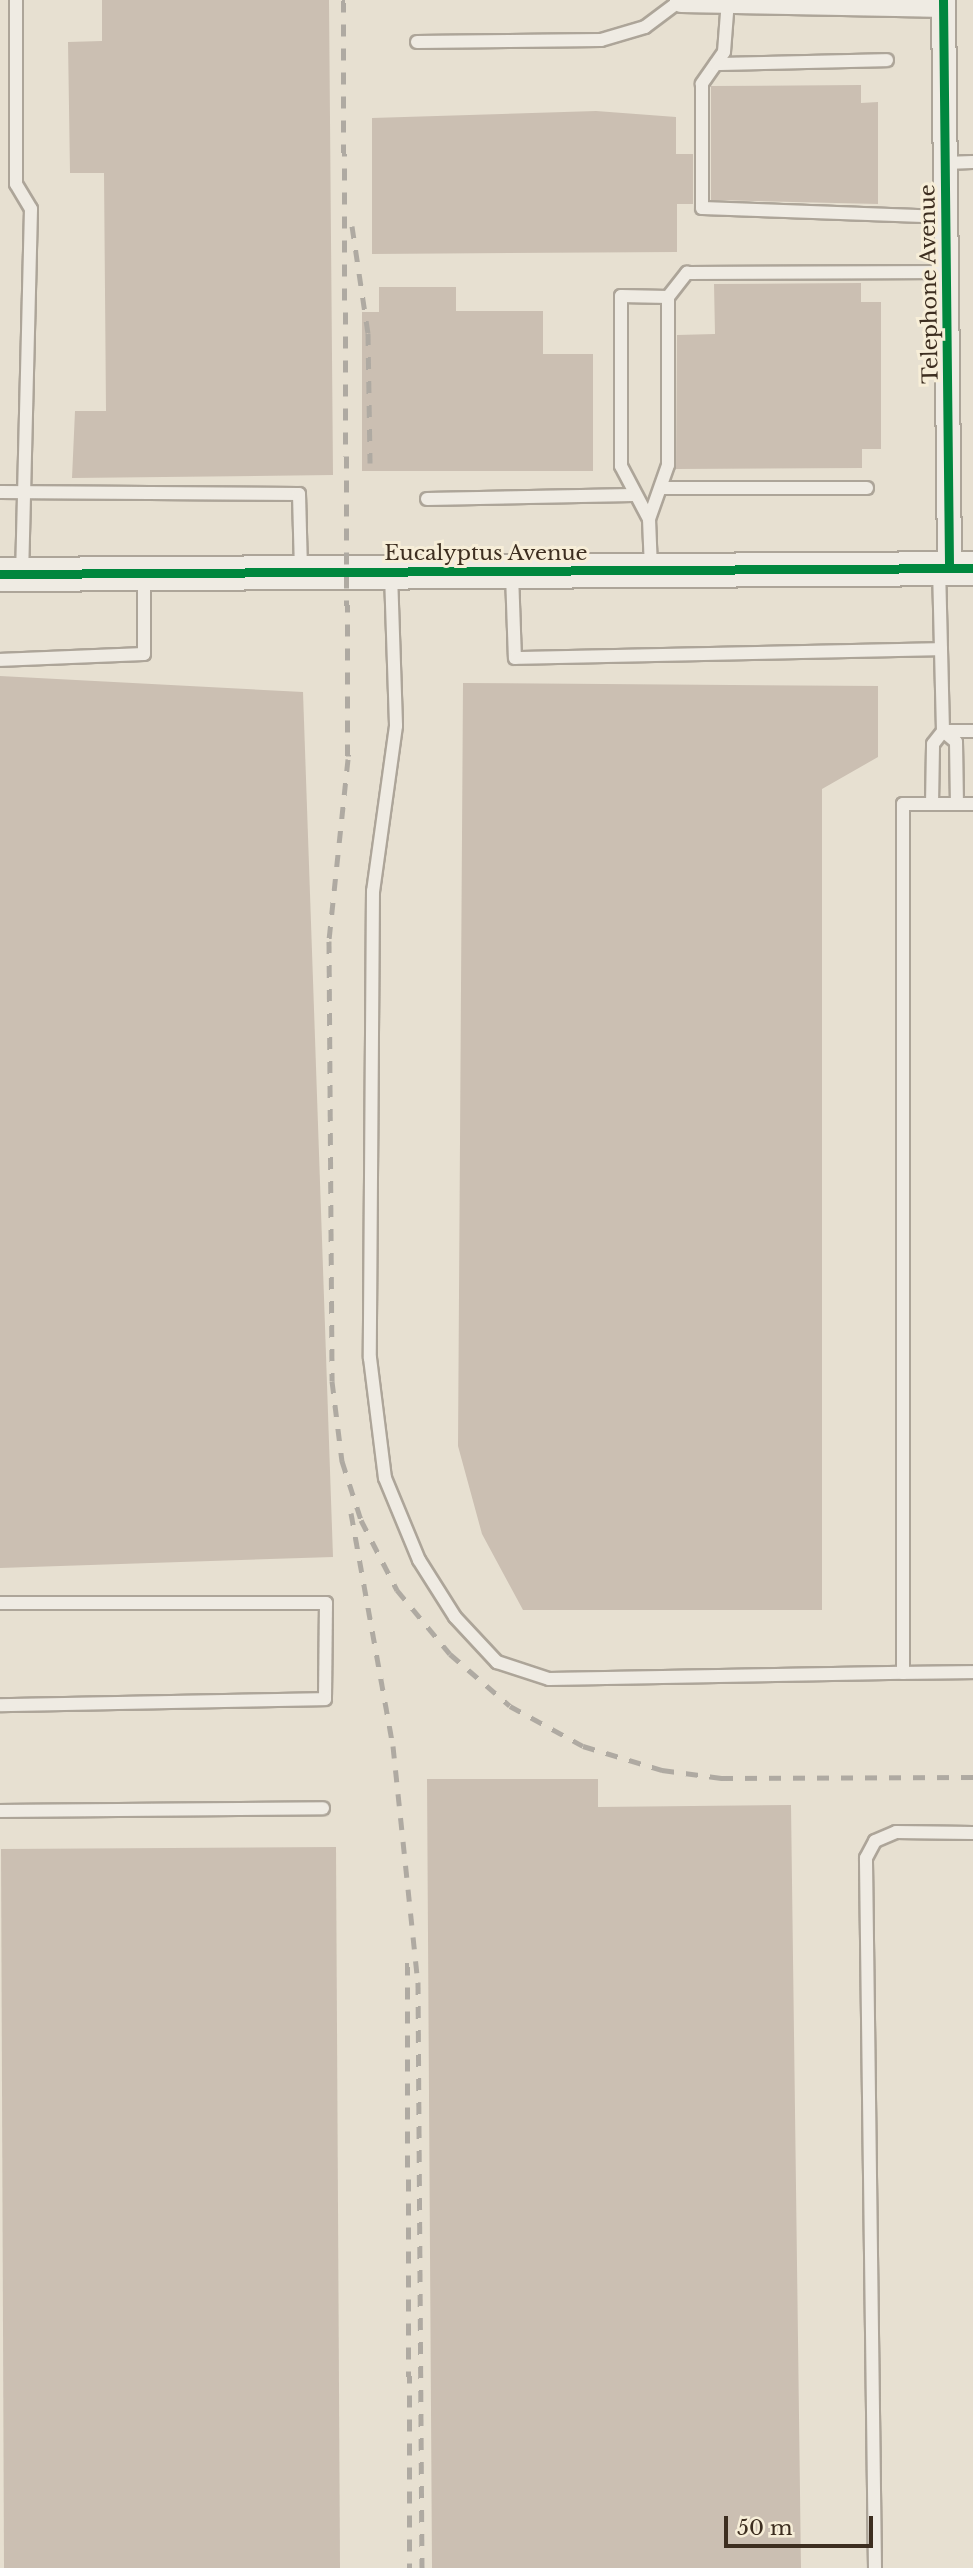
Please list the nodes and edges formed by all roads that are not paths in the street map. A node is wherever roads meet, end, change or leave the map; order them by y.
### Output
1 (16, 0) edge
2 (681, 0) edge
3 (728, 0) edge
4 (943, 3) edge
5 (417, 42) dead end
6 (887, 60) dead end
7 (716, 64) junction
8 (0, 72) edge
9 (14, 72) junction
10 (0, 140) edge
11 (14, 140) junction
12 (973, 162) edge
13 (945, 163) junction
14 (945, 217) junction
15 (946, 272) junction
16 (668, 297) junction
17 (663, 488) junction
18 (867, 488) dead end
19 (0, 492) edge
20 (24, 492) junction
21 (633, 495) junction
22 (426, 499) dead end
23 (649, 519) junction
24 (954, 568) edge
25 (651, 569) junction
26 (512, 570) junction
27 (390, 571) junction
28 (301, 572) junction
29 (144, 573) junction
30 (11, 574) edge
31 (941, 649) junction
32 (0, 660) edge
33 (943, 731) junction
34 (973, 731) edge
35 (932, 804) junction
36 (957, 804) junction
37 (973, 804) edge
38 (0, 1603) edge
39 (973, 1672) edge
40 (903, 1673) junction
41 (0, 1705) edge
42 (323, 1808) dead end
43 (0, 1811) edge
44 (973, 1833) edge
45 (875, 2568) edge

1 - 9 lane
2 - 3 street
2 - 5 lane
3 - 4 street
3 - 7 lane
4 - 13 street, Telephone Avenue
6 - 7 lane
7 - 14 lane
8 - 9 lane
9 - 11 lane
10 - 11 lane
11 - 20 lane
12 - 13 lane
13 - 14 street, Telephone Avenue
14 - 15 street, Telephone Avenue
15 - 16 lane
15 - 24 street, Telephone Avenue
16 - 17 lane
16 - 21 lane
17 - 18 lane
17 - 23 lane
19 - 20 lane
20 - 28 lane
20 - 30 lane
21 - 22 lane
21 - 23 lane
23 - 25 lane
24 - 25 street, Eucalyptus Avenue
24 - 31 lane
25 - 26 street, Eucalyptus Avenue
26 - 27 street, Eucalyptus Avenue
26 - 31 lane
27 - 28 street, Eucalyptus Avenue
27 - 40 lane
28 - 29 street, Eucalyptus Avenue
29 - 30 street, Eucalyptus Avenue
29 - 32 lane
31 - 33 lane
33 - 34 lane
33 - 35 lane
33 - 36 lane
35 - 36 lane
35 - 40 lane
36 - 37 lane
38 - 41 lane
39 - 40 lane
42 - 43 lane
44 - 45 lane

